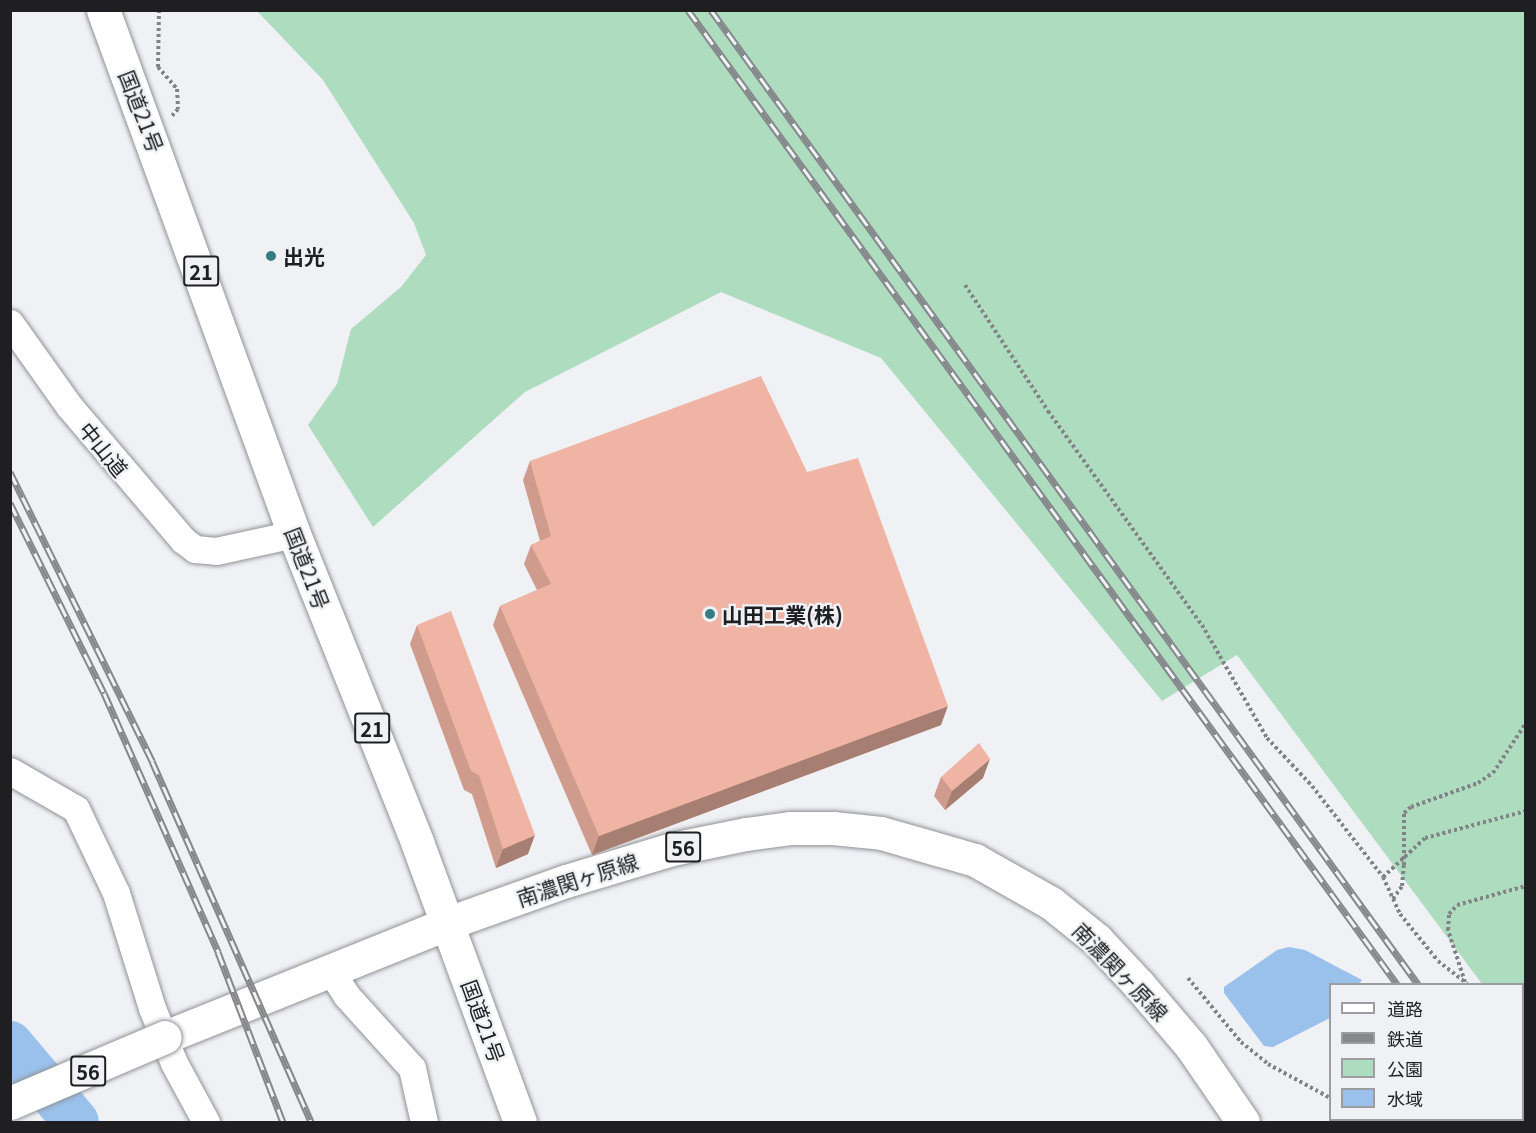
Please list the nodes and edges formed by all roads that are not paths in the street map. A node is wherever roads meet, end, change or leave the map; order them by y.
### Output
1 (103, 10) edge
2 (10, 323) edge
3 (294, 534) junction
4 (10, 771) edge
5 (448, 923) junction
6 (330, 970) junction
7 (165, 1037) junction
8 (10, 1103) edge
9 (206, 1122) edge
10 (424, 1122) edge
11 (519, 1122) edge
12 (1243, 1122) edge

1 - 3 main road, 国道21号 / 21
2 - 3 street, 中山道
3 - 5 main road, 国道21号 / 21
4 - 7 street
5 - 6 main road, 南濃関ヶ原線 / 56
5 - 11 main road, 国道21号 / 21
5 - 12 main road, 南濃関ヶ原線 / 56
6 - 7 main road, 南濃関ヶ原線 / 56
6 - 10 street
7 - 8 main road, 南濃関ヶ原線 / 56, bridge
7 - 9 street

